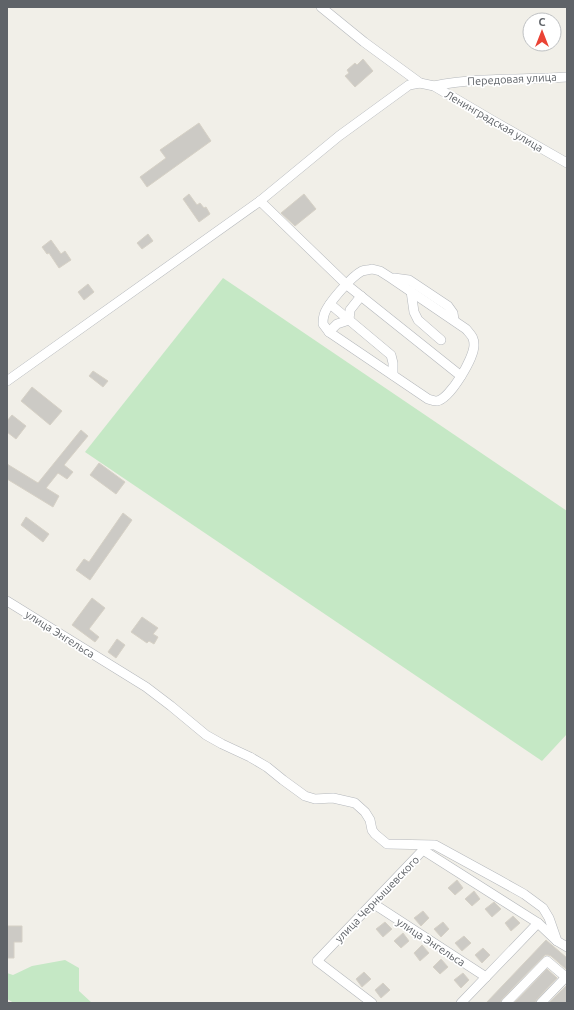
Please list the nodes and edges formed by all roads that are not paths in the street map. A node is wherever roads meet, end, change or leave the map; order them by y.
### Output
1 (321, 7) edge
2 (567, 77) edge
3 (420, 83) junction
4 (434, 86) junction
5 (567, 163) edge
6 (260, 201) junction
7 (391, 278) junction
8 (347, 285) junction
9 (412, 291) junction
10 (361, 296) junction
11 (330, 304) junction
12 (349, 320) junction
13 (454, 320) junction
14 (329, 332) junction
15 (441, 340) dead end
16 (393, 375) junction
17 (460, 376) junction
18 (7, 381) edge
19 (7, 601) edge
20 (377, 906) dead end
21 (538, 923) junction
22 (557, 942) junction
23 (567, 947) edge
24 (486, 977) junction
25 (566, 977) edge
26 (372, 1003) edge
27 (461, 1003) edge
28 (506, 1003) edge
29 (541, 1003) edge

1 - 3 street
2 - 4 street, Передовая улица
3 - 4 street, Ленинградская улица
3 - 6 street
4 - 5 street, Ленинградская улица
6 - 8 street
6 - 18 street
7 - 8 street
7 - 9 street
7 - 13 street
8 - 10 street
8 - 11 street
9 - 13 street
9 - 15 street
10 - 12 street
10 - 17 street
11 - 12 street
11 - 14 street
12 - 14 street
12 - 16 street
13 - 17 street
14 - 16 street
16 - 17 street
19 - 22 street, улица Энгельса
20 - 24 street, улица Энгельса
21 - 22 street, улица Чернышевского
21 - 24 street
21 - 26 street, улица Чернышевского
22 - 23 street
24 - 27 street
25 - 28 street
25 - 29 street

